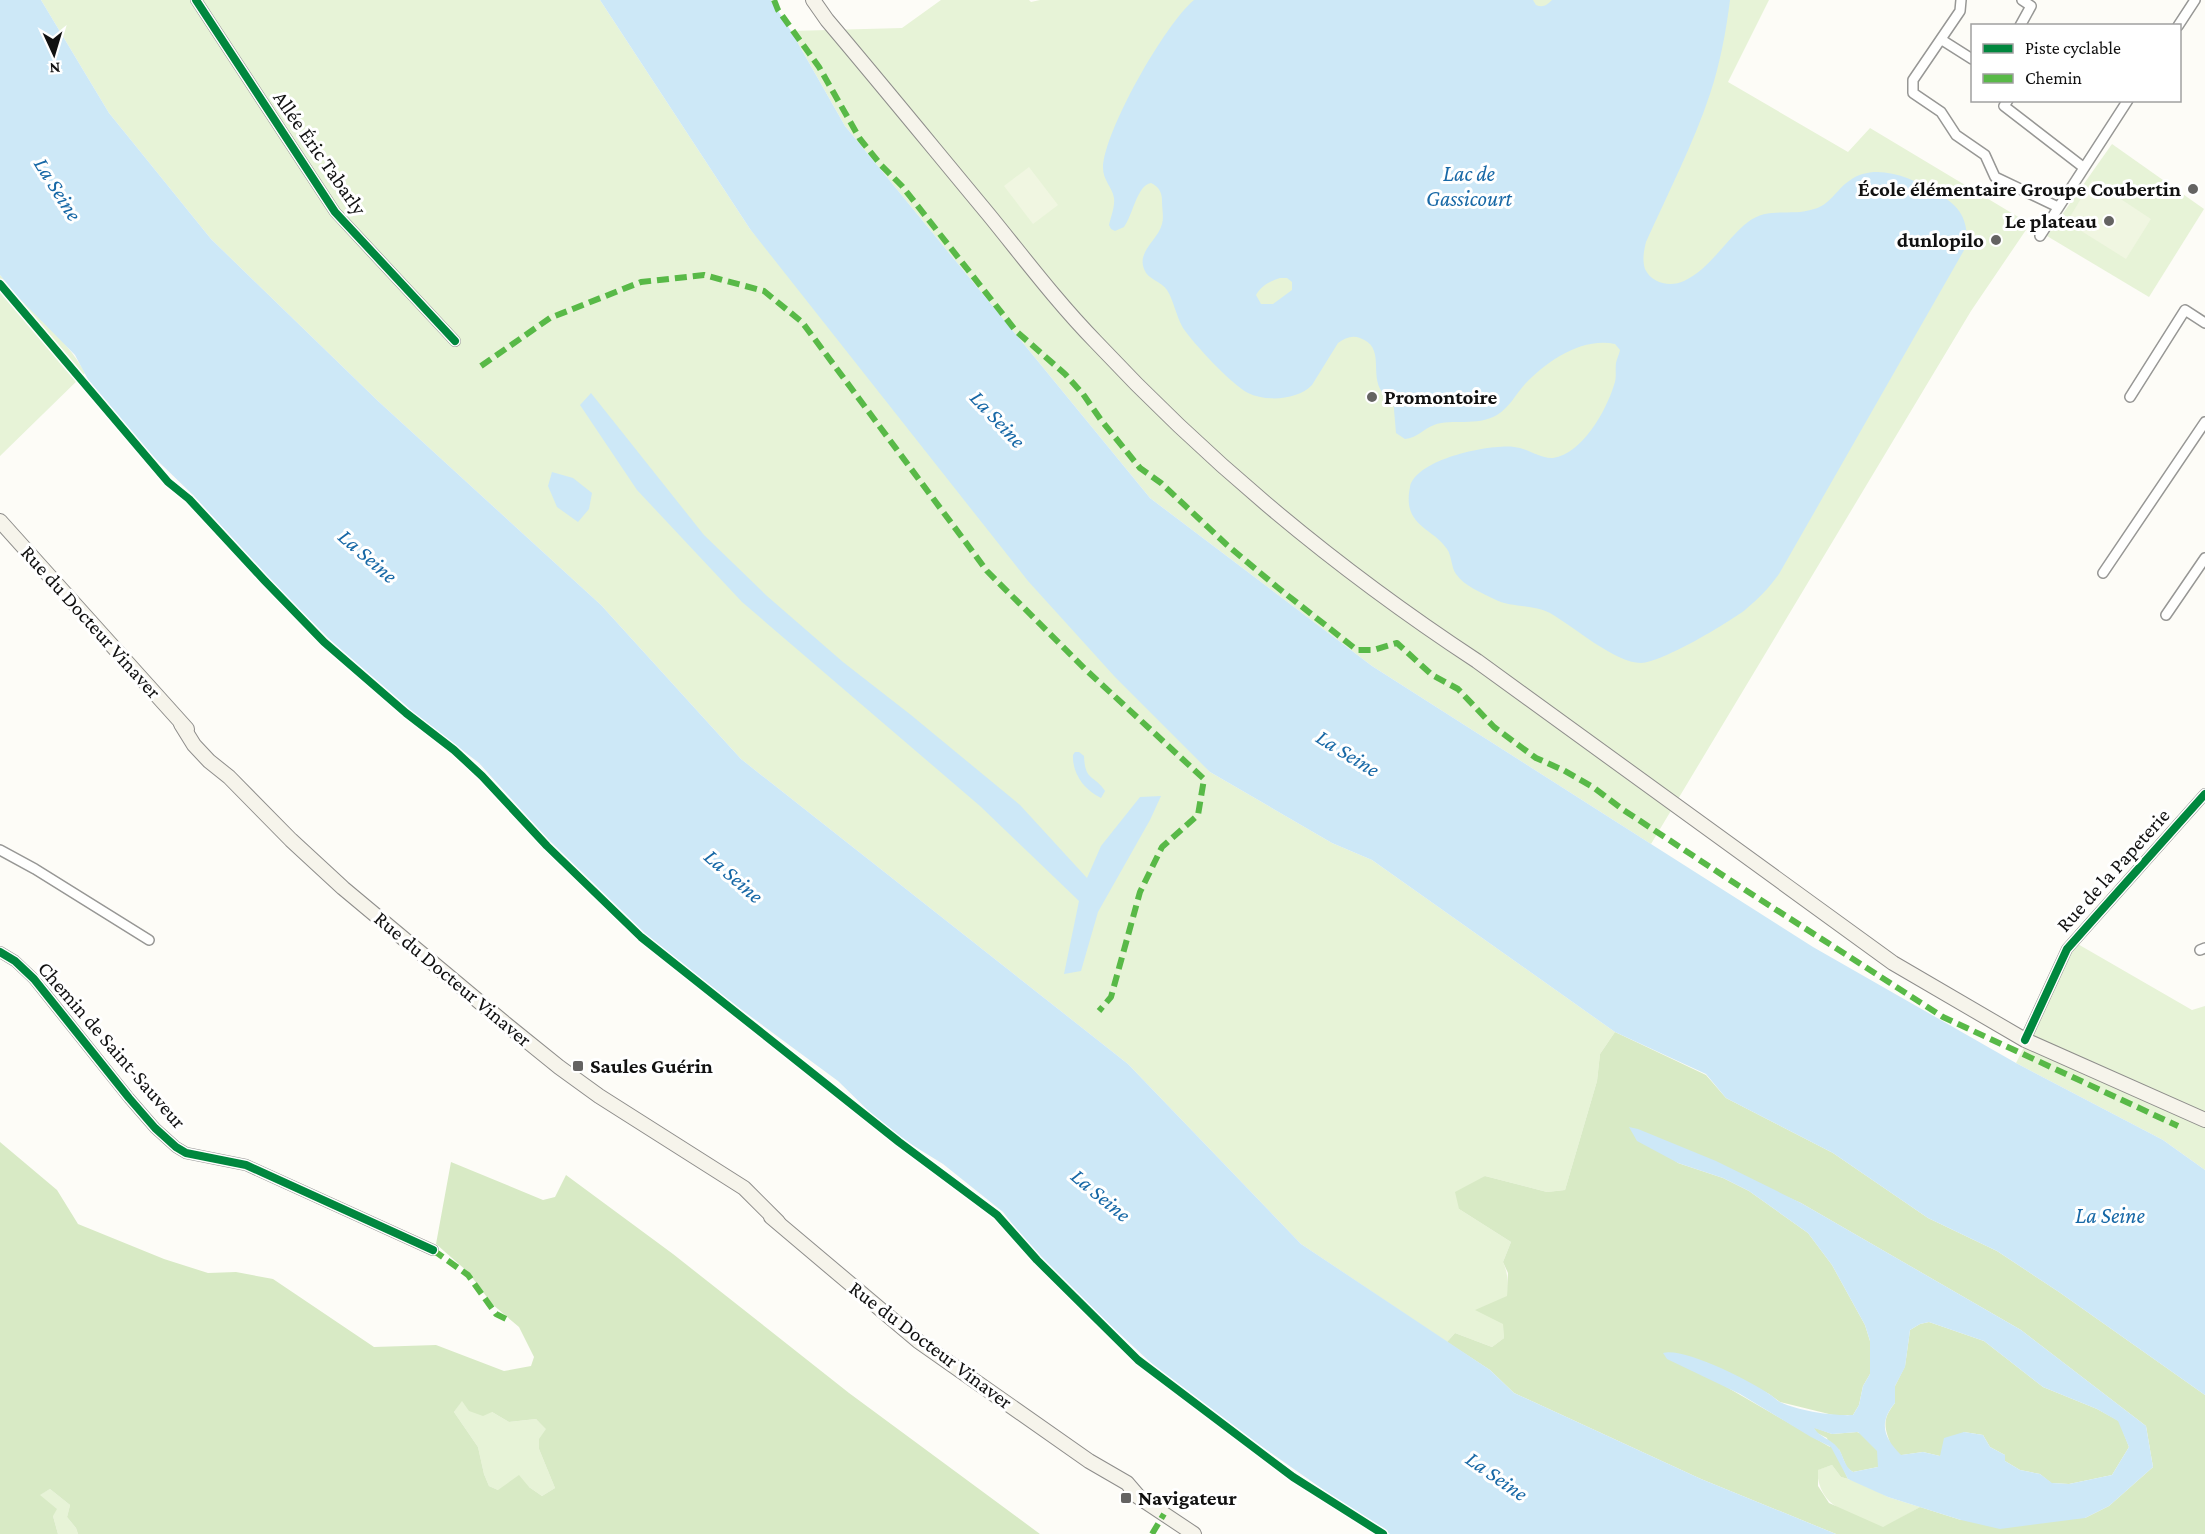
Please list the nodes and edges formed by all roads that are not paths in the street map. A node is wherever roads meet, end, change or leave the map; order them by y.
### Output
1 (196, 0) edge
2 (813, 0) edge
3 (819, 0) edge
4 (1961, 0) edge
5 (2022, 0) edge
6 (2195, 0) edge
7 (827, 20) junction
8 (2021, 24) edge
9 (2179, 24) edge
10 (1942, 40) junction
11 (1971, 58) edge
12 (2007, 102) edge
13 (2127, 102) edge
14 (2083, 167) junction
15 (2058, 207) junction
16 (2040, 236) dead end
17 (2205, 323) edge
18 (455, 341) dead end
19 (2130, 397) dead end
20 (2205, 422) edge
21 (0, 521) edge
22 (2205, 558) edge
23 (2103, 573) dead end
24 (2166, 615) dead end
25 (2205, 794) edge
26 (0, 850) edge
27 (149, 940) dead end
28 (0, 952) edge
29 (2025, 1040) junction
30 (2205, 1120) edge
31 (432, 1250) dead end
32 (1194, 1534) edge

1 - 18 street, Allée Éric Tabarly
2 - 7 main road
3 - 7 main road
4 - 10 street
5 - 8 street
6 - 9 street
7 - 29 main road
10 - 11 street
10 - 15 street
12 - 14 street
13 - 14 street
14 - 15 street
15 - 16 street
17 - 19 street
20 - 23 street
21 - 32 main road, Rue du Docteur Vinaver
22 - 24 street
25 - 29 street, Rue de la Papeterie
26 - 27 street
28 - 31 street, Chemin de Saint-Sauveur
29 - 30 main road

